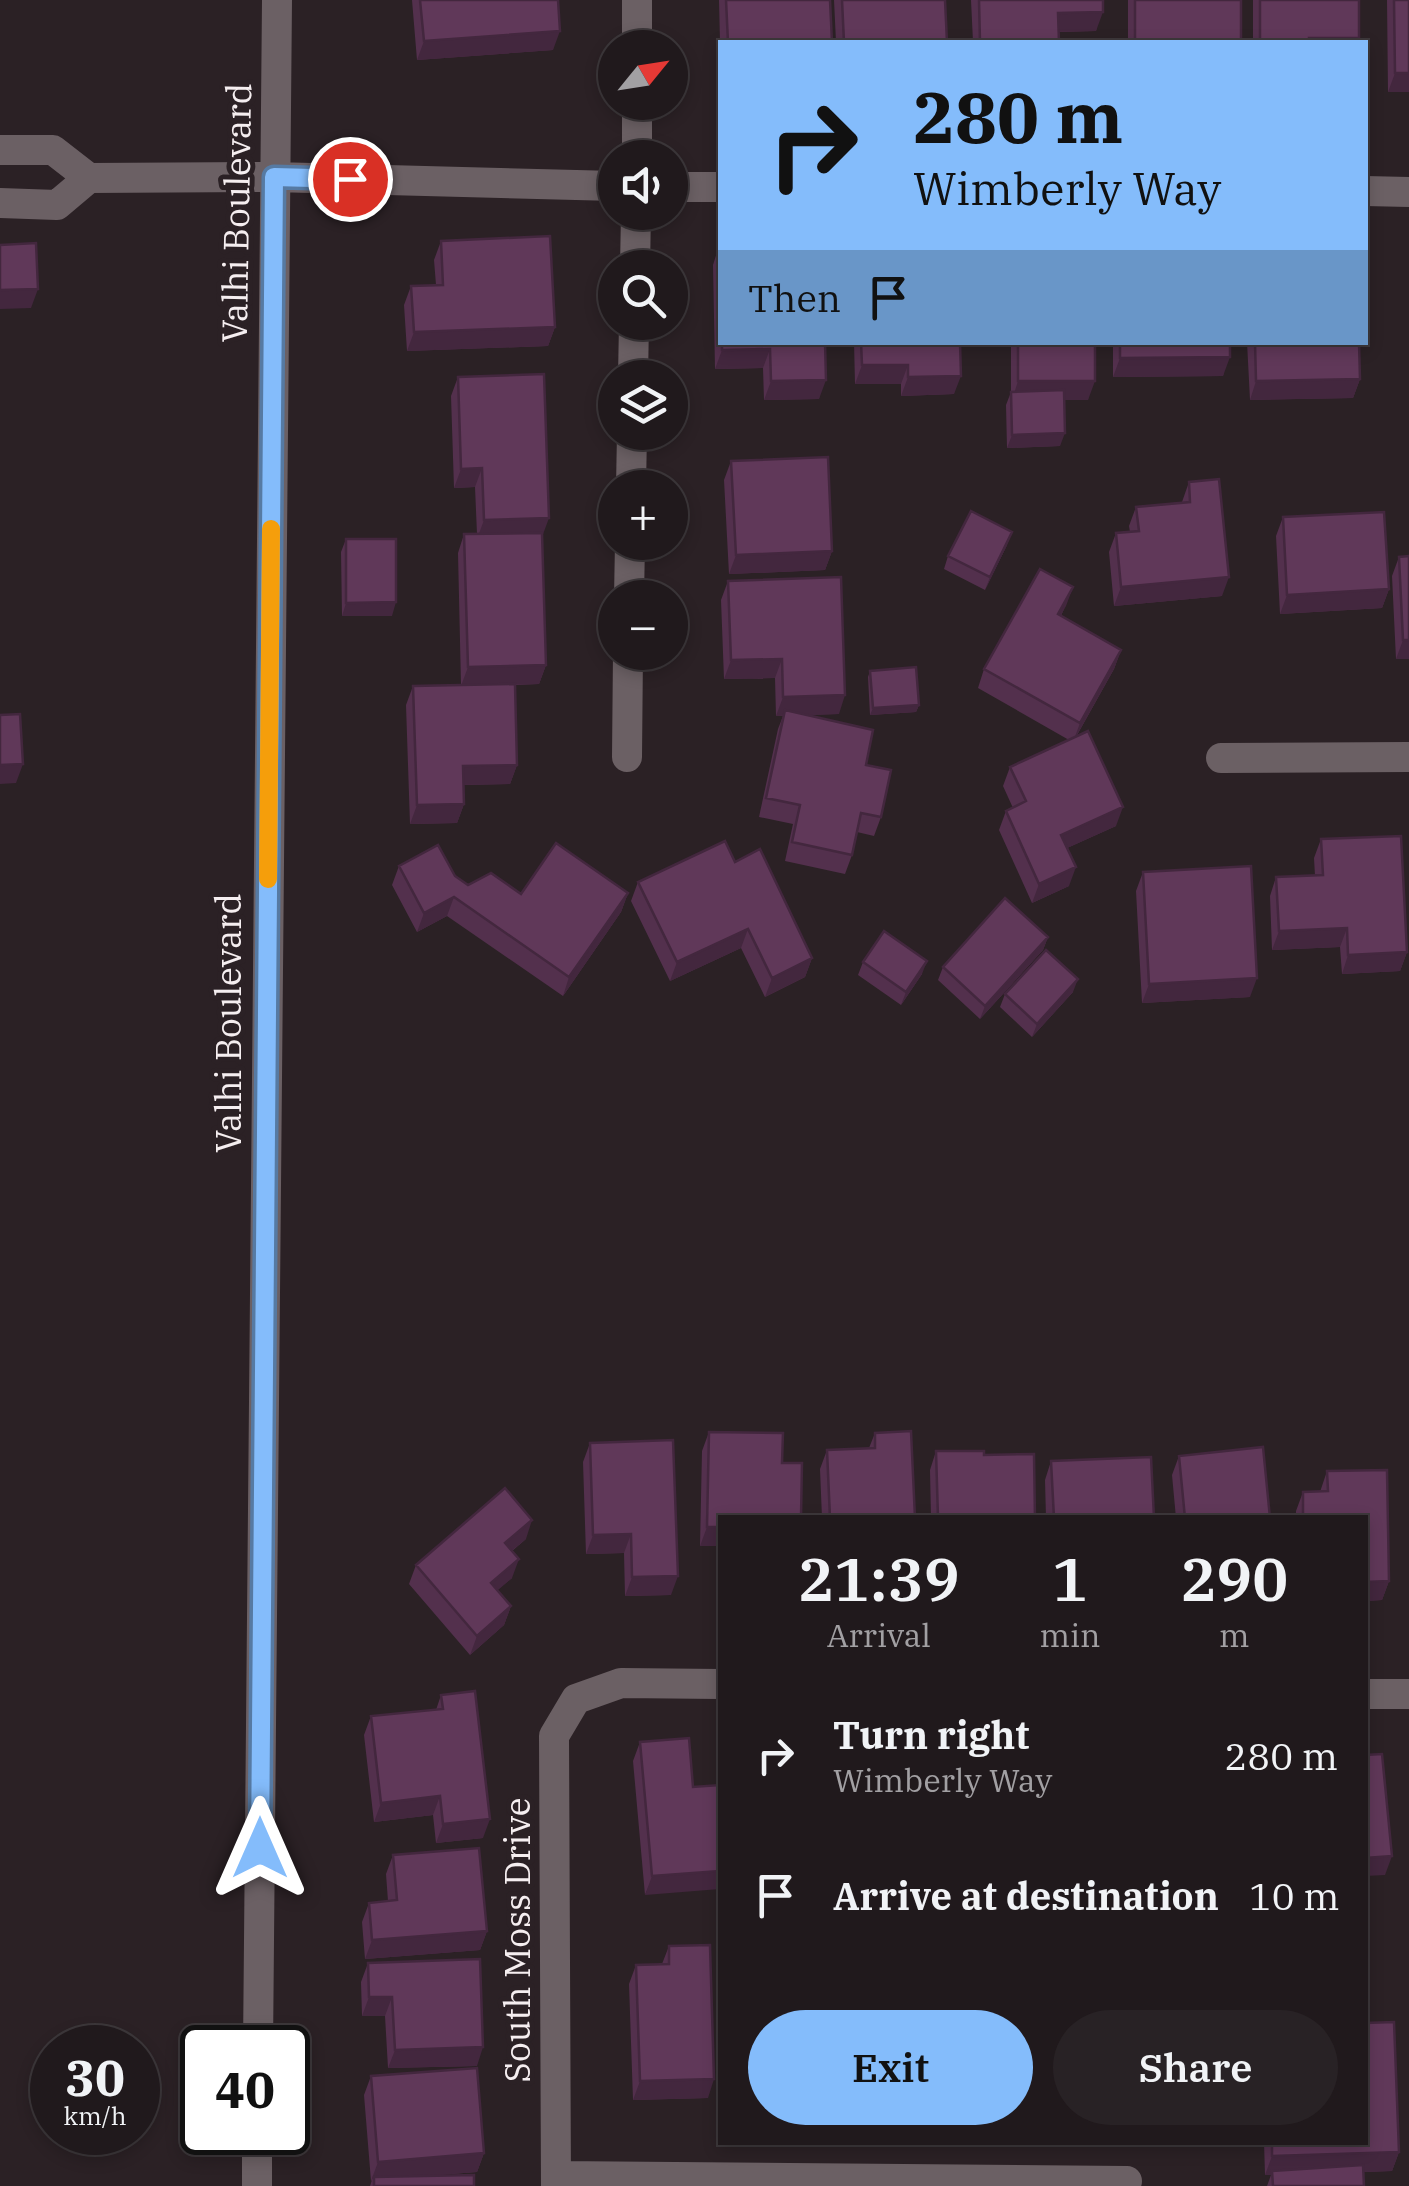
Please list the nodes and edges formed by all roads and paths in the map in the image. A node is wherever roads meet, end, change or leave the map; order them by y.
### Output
1 (277, 0) edge
2 (637, 0) edge
3 (637, 30) edge
4 (0, 150) edge
5 (274, 177) junction
6 (89, 178) junction
7 (598, 186) edge
8 (688, 187) edge
9 (718, 187) edge
10 (1368, 192) edge
11 (1409, 192) edge
12 (0, 203) edge
13 (628, 670) edge
14 (626, 757) dead end
15 (1409, 757) edge
16 (1221, 758) dead end
17 (718, 1684) edge
18 (1368, 1694) edge
19 (1409, 1694) edge
20 (258, 2025) edge
21 (257, 2155) edge
22 (556, 2181) edge
23 (1127, 2181) dead end
24 (257, 2186) edge

1 - 5 street, Valhi Boulevard
2 - 3 street
4 - 6 street
5 - 6 street
5 - 7 street
5 - 20 street, Valhi Boulevard
6 - 12 street
8 - 9 street
10 - 11 street
13 - 14 street
15 - 16 street
17 - 22 street, South Moss Drive
18 - 19 street
21 - 24 street
22 - 23 street

